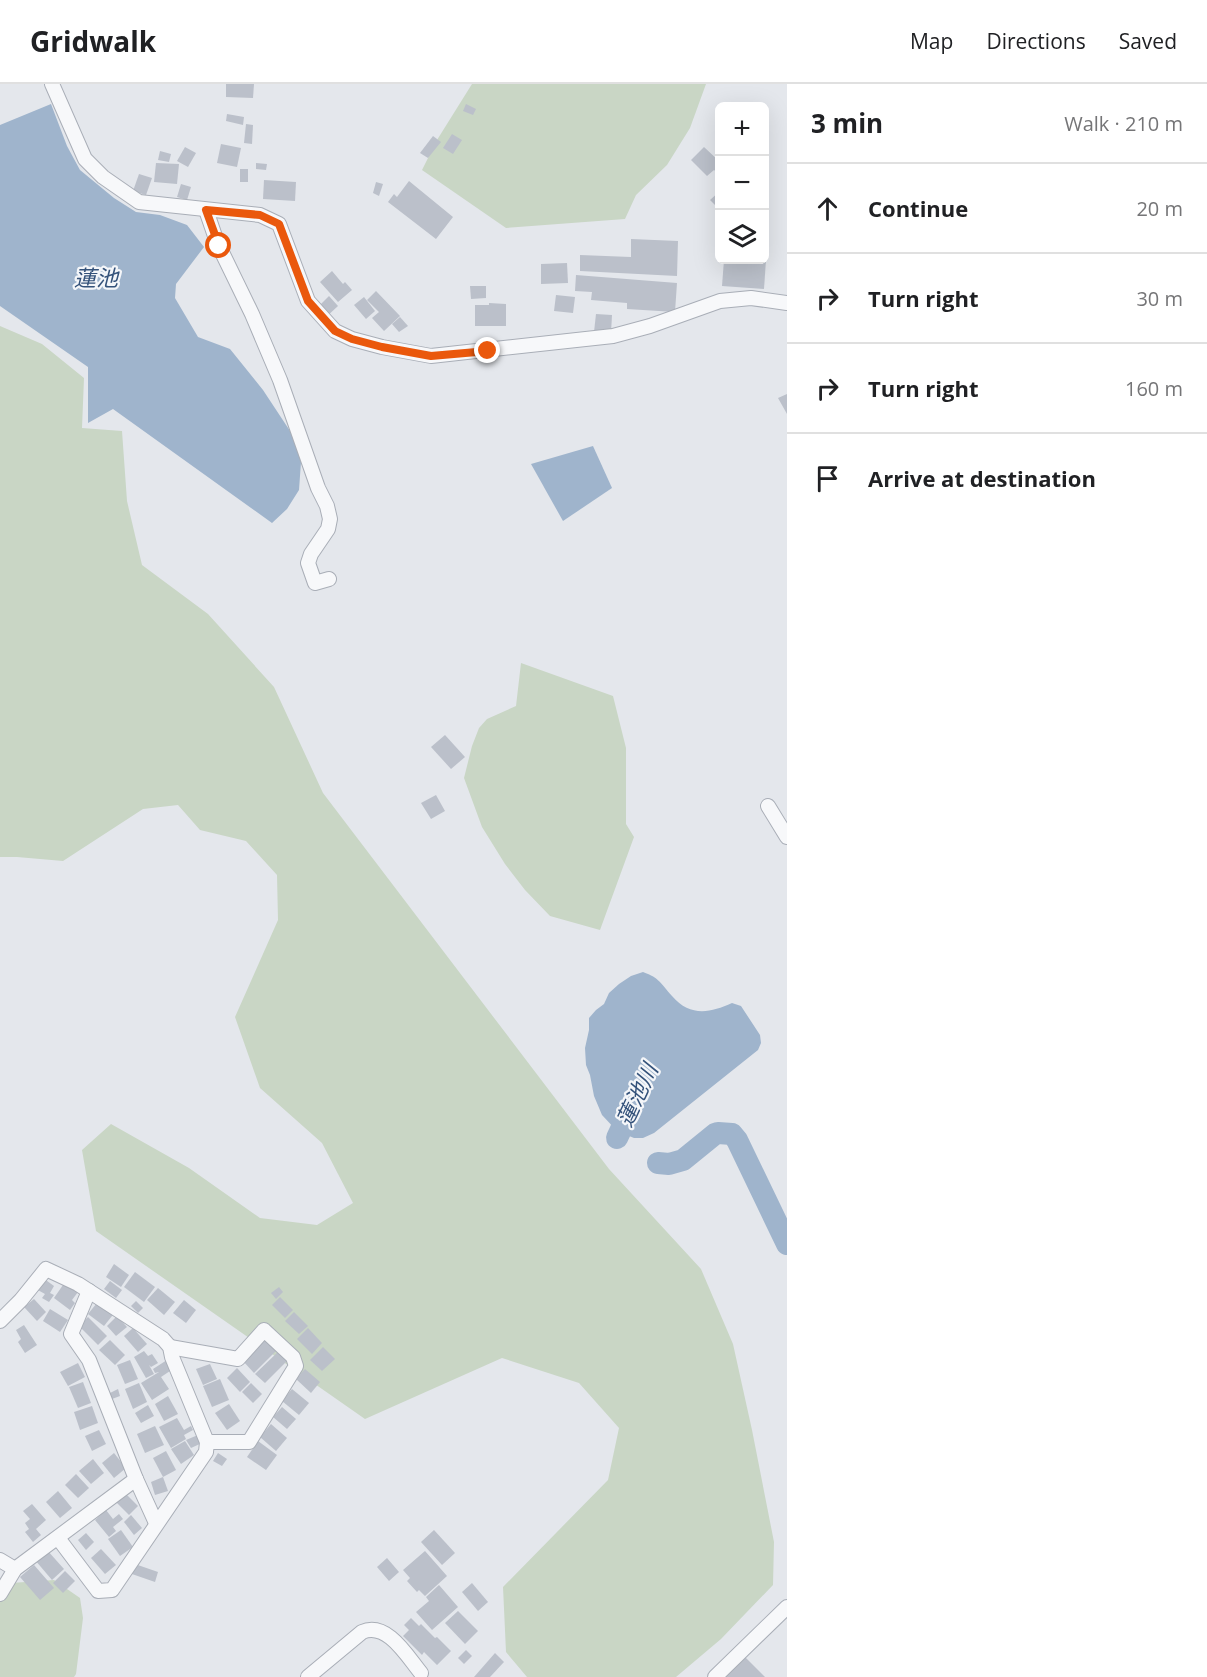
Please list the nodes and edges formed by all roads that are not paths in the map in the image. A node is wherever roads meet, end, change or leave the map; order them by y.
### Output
1 (52, 84) edge
2 (206, 210) junction
3 (787, 303) edge
4 (329, 579) dead end
5 (768, 806) dead end
6 (787, 837) edge
7 (89, 1291) junction
8 (0, 1321) edge
9 (170, 1347) junction
10 (207, 1442) junction
11 (136, 1479) junction
12 (156, 1523) junction
13 (58, 1538) junction
14 (0, 1560) edge
15 (15, 1569) junction
16 (0, 1594) edge
17 (787, 1607) edge
18 (421, 1673) dead end
19 (308, 1677) edge
20 (715, 1677) edge

1 - 2 street
2 - 3 street
2 - 4 street
5 - 6 street
7 - 8 street
7 - 9 street
7 - 11 street
9 - 10 street
9 - 10 street
10 - 12 street
11 - 12 street
11 - 13 street
12 - 13 street
13 - 15 street
14 - 15 street
15 - 16 street
17 - 20 street
18 - 19 street

